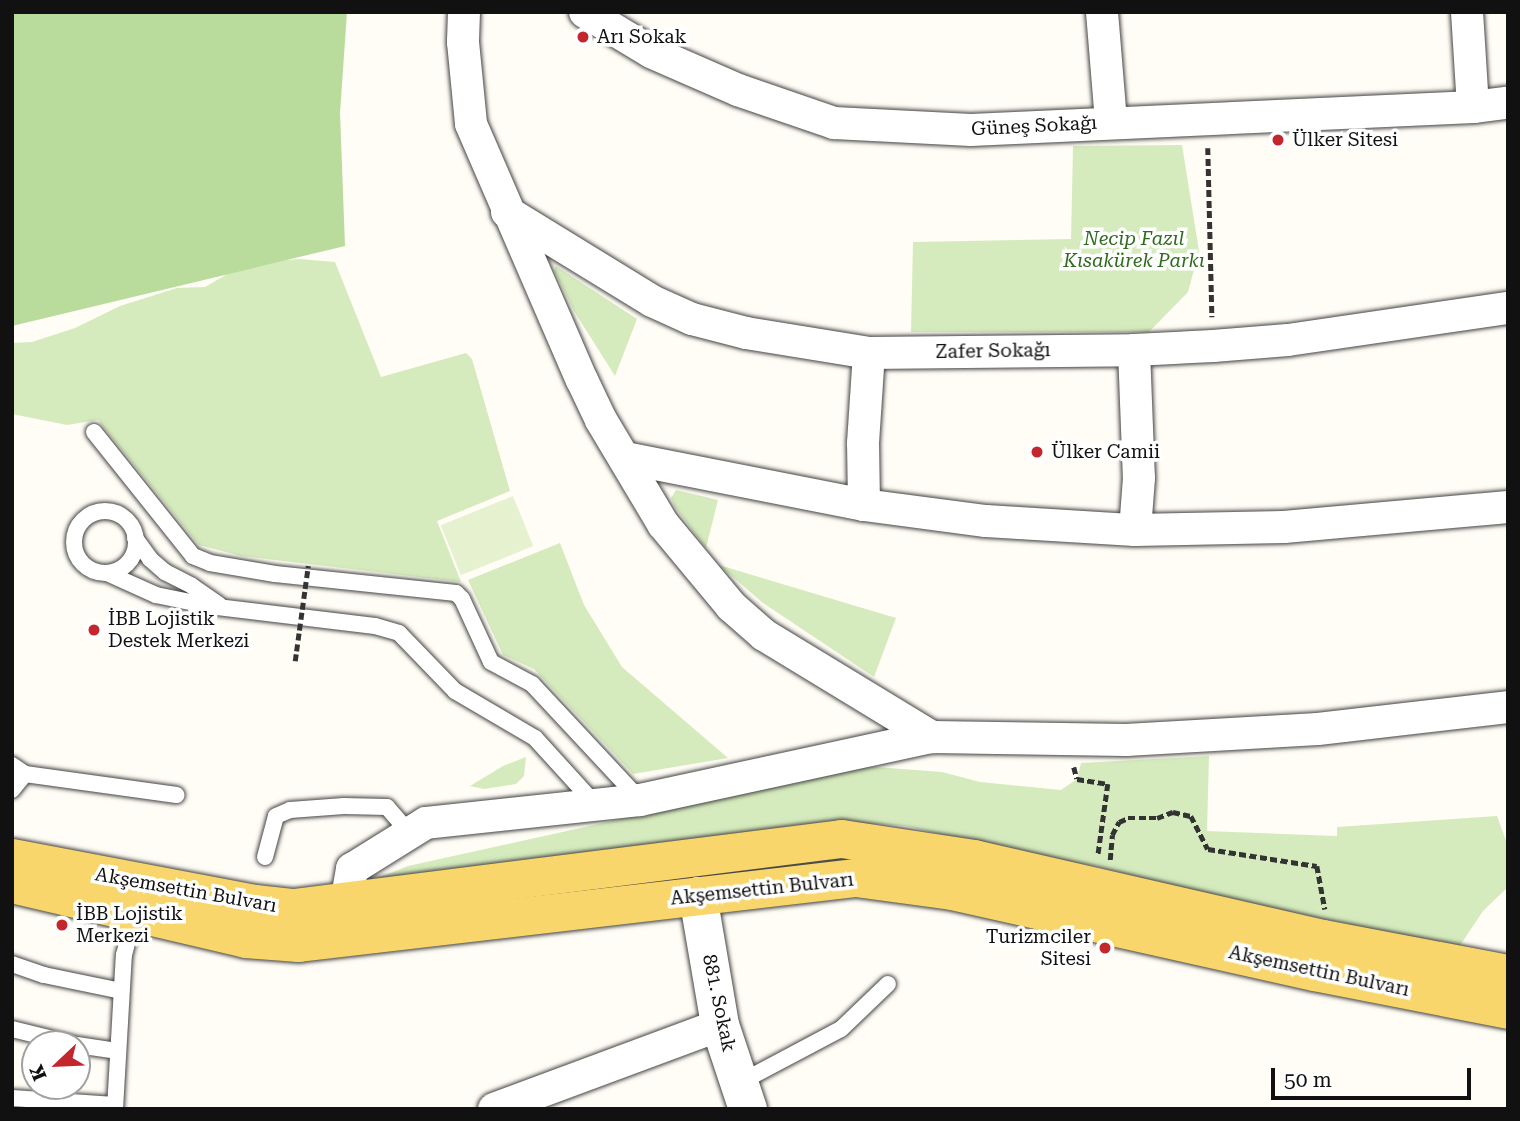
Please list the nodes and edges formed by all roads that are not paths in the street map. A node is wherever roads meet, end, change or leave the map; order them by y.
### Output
1 (464, 12) edge
2 (585, 12) edge
3 (1102, 12) edge
4 (1467, 12) edge
5 (1508, 103) edge
6 (1473, 107) junction
7 (1111, 122) junction
8 (507, 212) junction
9 (1508, 308) edge
10 (1134, 350) junction
11 (869, 353) junction
12 (94, 432) dead end
13 (625, 458) junction
14 (864, 505) junction
15 (1508, 507) edge
16 (1135, 530) junction
17 (135, 538) junction
18 (107, 573) junction
19 (222, 607) junction
20 (1508, 707) edge
21 (932, 737) junction
22 (19, 769) edge
23 (12, 790) edge
24 (177, 795) dead end
25 (640, 800) junction
26 (595, 804) junction
27 (408, 831) junction
28 (265, 857) dead end
29 (690, 859) junction
30 (15, 863) edge
31 (698, 896) junction
32 (135, 913) junction
33 (347, 921) junction
34 (12, 964) edge
35 (1508, 974) edge
36 (888, 984) dead end
37 (121, 991) junction
38 (1508, 1010) edge
39 (720, 1026) junction
40 (91, 1047) edge
41 (117, 1051) junction
42 (744, 1096) edge
43 (14, 1102) edge
44 (115, 1107) edge
45 (494, 1109) edge

1 - 8 street
2 - 7 street, Güneş Sokağı
3 - 7 street
4 - 6 street
5 - 6 street, Güneş Sokağı
6 - 7 street, Güneş Sokağı
8 - 11 street, Zafer Sokağı
8 - 13 street
9 - 10 street, Zafer Sokağı
10 - 11 street, Zafer Sokağı
10 - 16 street
11 - 14 street
12 - 25 lane
13 - 14 street
13 - 21 street
14 - 16 street
15 - 16 street
17 - 18 lane
17 - 18 lane
17 - 19 lane
18 - 19 lane
19 - 26 lane
20 - 21 street
21 - 25 street
22 - 23 lane
22 - 24 lane
25 - 26 street
26 - 27 street
27 - 28 lane
27 - 33 street
29 - 31 main road
29 - 33 main road, Akşemsettin Bulvarı
29 - 35 main road, Akşemsettin Bulvarı
30 - 32 main road, Akşemsettin Bulvarı
30 - 33 main road, Akşemsettin Bulvarı
31 - 33 main road, Akşemsettin Bulvarı
31 - 38 main road, Akşemsettin Bulvarı
31 - 39 street, 881. Sokak
32 - 33 main road, Akşemsettin Bulvarı
32 - 37 lane
34 - 37 lane
36 - 42 lane
37 - 41 lane
39 - 42 street, 881. Sokak
39 - 45 street
40 - 41 lane
41 - 44 lane
43 - 44 lane

